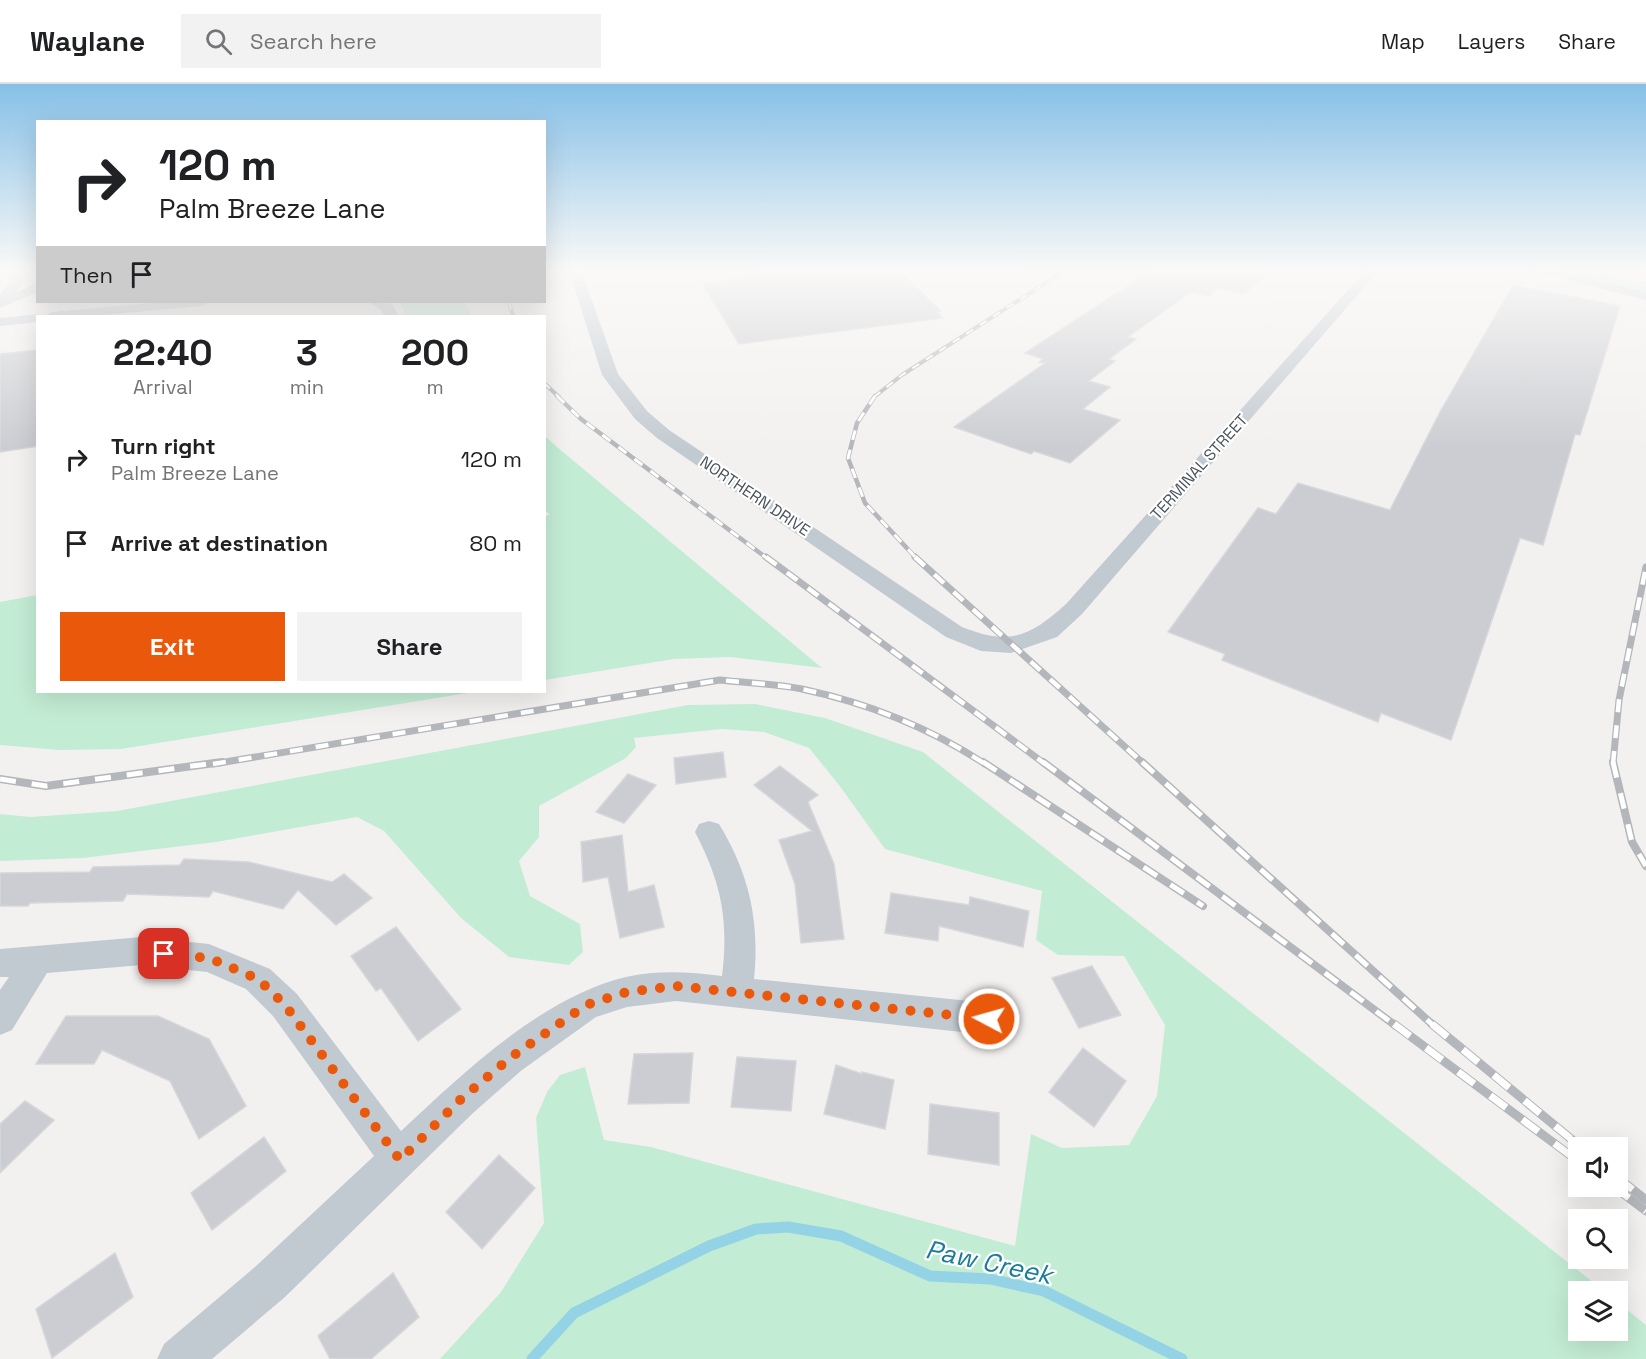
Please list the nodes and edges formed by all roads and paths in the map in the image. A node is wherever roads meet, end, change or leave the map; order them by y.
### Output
1 (594, 330) edge
2 (1321, 330) edge
3 (1011, 645) joint
4 (709, 832) dead end
5 (37, 962) junction
6 (0, 963) edge
7 (736, 993) junction
8 (0, 1019) edge
9 (989, 1019) dead end
10 (400, 1160) junction
11 (179, 1359) edge

1 - 3 street, NORTHERN DRIVE
2 - 3 street, TERMINAL STREET
4 - 7 street
5 - 6 street
5 - 8 street
5 - 10 street
7 - 9 street
7 - 10 street
10 - 11 street

